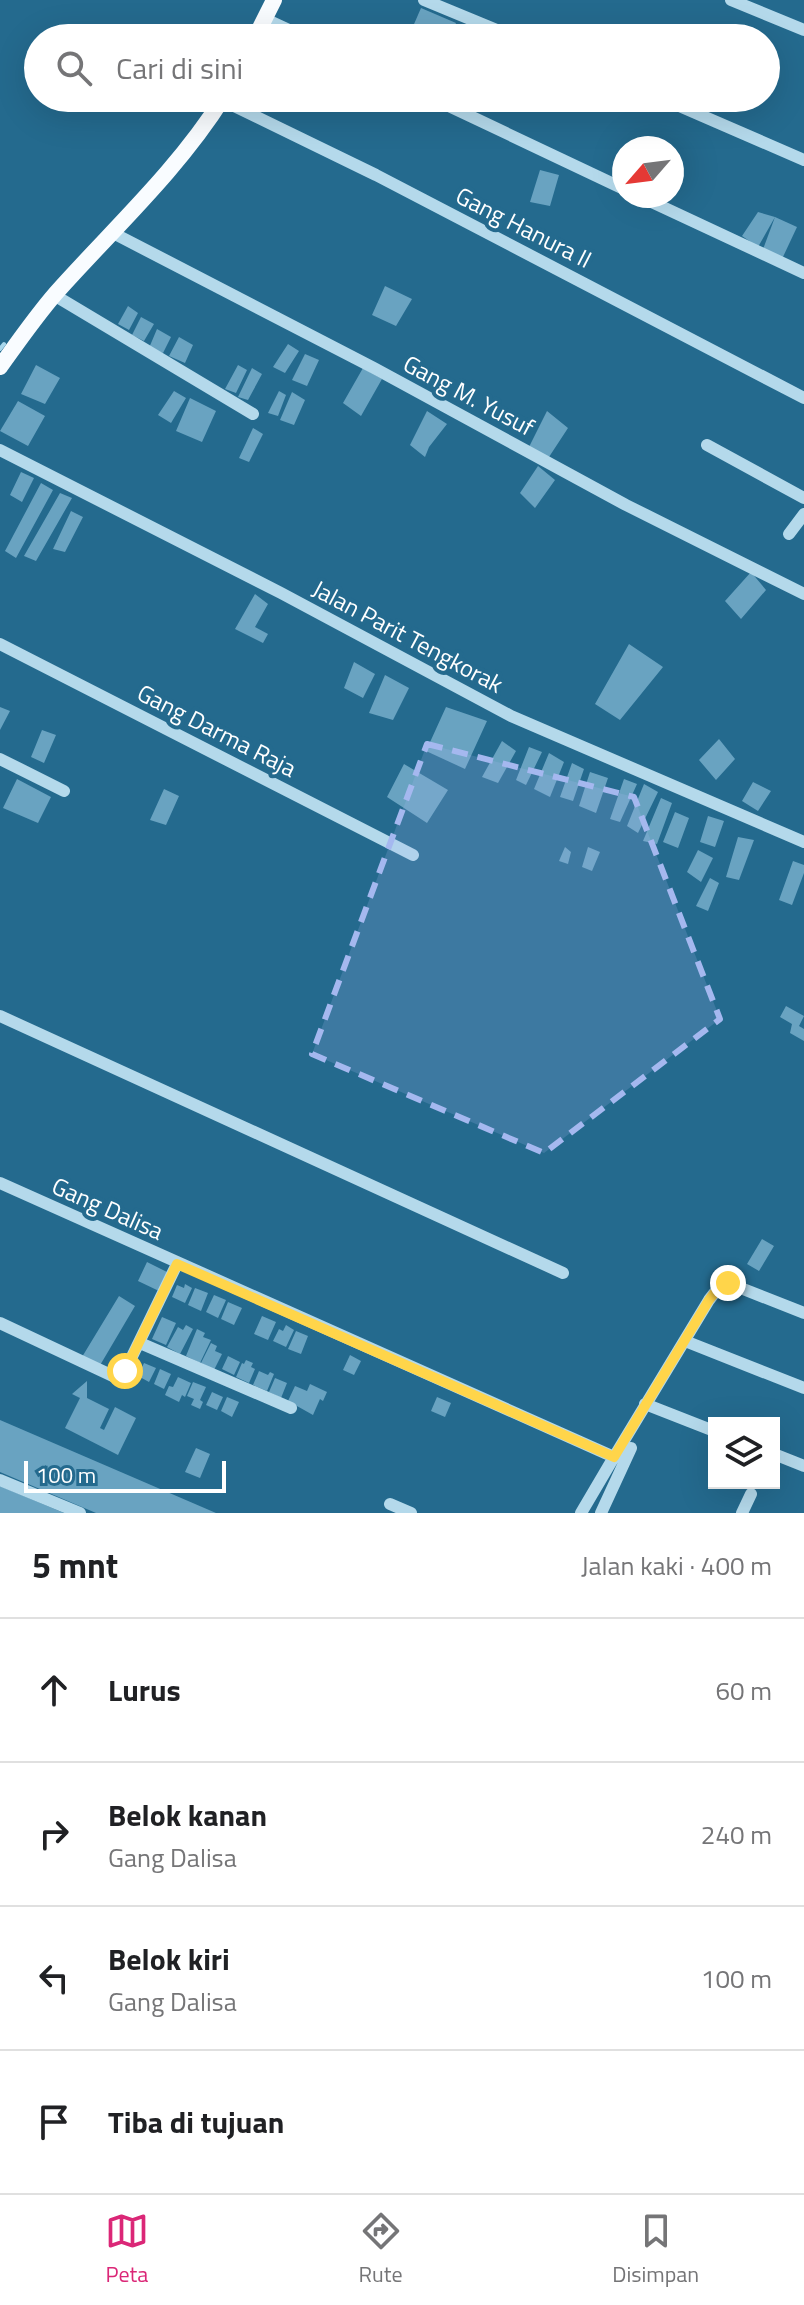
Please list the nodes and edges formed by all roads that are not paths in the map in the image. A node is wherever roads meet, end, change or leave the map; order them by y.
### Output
1 (274, 0) edge
2 (424, 0) edge
3 (731, 0) edge
4 (265, 19) junction
5 (262, 24) edge
6 (276, 24) edge
7 (482, 24) edge
8 (804, 30) edge
9 (214, 112) edge
10 (249, 112) edge
11 (462, 112) edge
12 (693, 112) edge
13 (804, 160) edge
14 (612, 183) edge
15 (665, 208) edge
16 (113, 233) junction
17 (804, 273) edge
18 (54, 295) junction
19 (0, 367) edge
20 (804, 398) edge
21 (253, 414) dead end
22 (707, 445) dead end
23 (0, 450) edge
24 (804, 498) edge
25 (804, 514) edge
26 (789, 534) dead end
27 (804, 594) edge
28 (0, 644) edge
29 (0, 759) edge
30 (64, 791) dead end
31 (804, 842) edge
32 (413, 855) dead end
33 (0, 1016) edge
34 (0, 1183) edge
35 (177, 1264) junction
36 (563, 1273) dead end
37 (804, 1313) edge
38 (0, 1323) edge
39 (685, 1341) junction
40 (140, 1343) junction
41 (804, 1388) edge
42 (645, 1404) junction
43 (291, 1408) dead end
44 (708, 1429) edge
45 (631, 1448) dead end
46 (780, 1456) edge
47 (614, 1457) junction
48 (804, 1466) edge
49 (0, 1480) edge
50 (751, 1494) dead end
51 (390, 1504) dead end
52 (80, 1513) edge
53 (411, 1513) edge
54 (581, 1513) edge
55 (601, 1513) edge
56 (742, 1513) edge

1 - 4 main road
2 - 7 street
3 - 8 street
4 - 5 main road
4 - 6 street
9 - 16 main road
10 - 20 street, Gang Hanura II
11 - 14 street
12 - 13 street
15 - 17 street
16 - 18 main road
16 - 27 street, Gang M. Yusuf
18 - 19 main road
18 - 21 street
22 - 24 street
23 - 31 street, Jalan Parit Tengkorak
25 - 26 street
28 - 32 street, Gang Darma Raja
29 - 30 street
33 - 36 street
34 - 35 street, Gang Dalisa
35 - 40 street
35 - 47 street, Gang Dalisa
37 - 39 street
38 - 40 street
39 - 41 street
39 - 42 street
40 - 43 street
42 - 44 street
42 - 47 street
45 - 55 street
46 - 48 street
47 - 54 street
49 - 52 street
50 - 56 street
51 - 53 street

